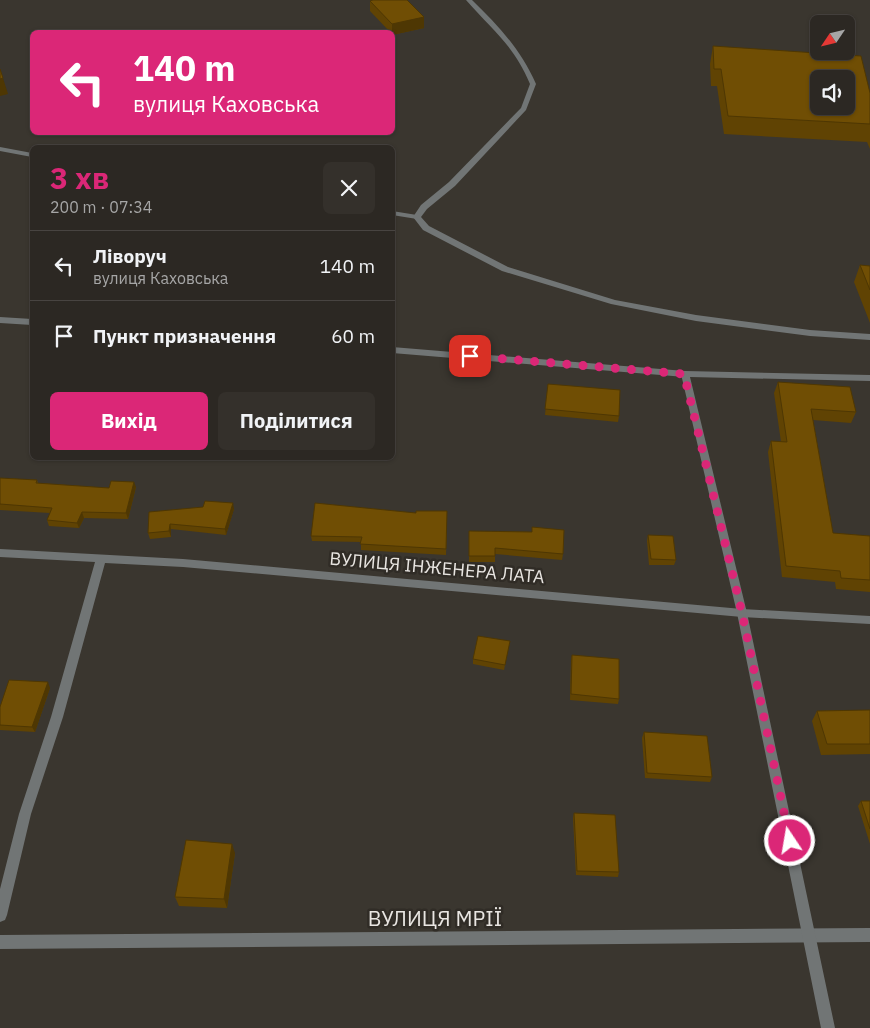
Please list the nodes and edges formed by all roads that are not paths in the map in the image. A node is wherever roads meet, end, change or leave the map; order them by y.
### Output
1 (469, 0) edge
2 (0, 149) edge
3 (30, 155) edge
4 (395, 213) edge
5 (417, 217) junction
6 (0, 320) edge
7 (30, 322) edge
8 (870, 337) edge
9 (395, 350) edge
10 (684, 374) junction
11 (870, 378) edge
12 (0, 553) edge
13 (101, 558) junction
14 (742, 613) junction
15 (870, 620) edge
16 (0, 915) edge
17 (870, 935) edge
18 (810, 936) junction
19 (0, 942) edge
20 (828, 1028) edge

1 - 5 street
2 - 3 street
4 - 5 street
5 - 8 street
6 - 7 street
9 - 10 street
10 - 11 street
10 - 14 street
12 - 13 street, ВУЛИЦЯ ІНЖЕНЕРА ЛАТА
13 - 14 street, ВУЛИЦЯ ІНЖЕНЕРА ЛАТА
13 - 16 street
14 - 15 street, ВУЛИЦЯ ІНЖЕНЕРА ЛАТА
14 - 18 street
17 - 18 street, ВУЛИЦЯ МРІЇ
18 - 19 street, ВУЛИЦЯ МРІЇ
18 - 20 street

